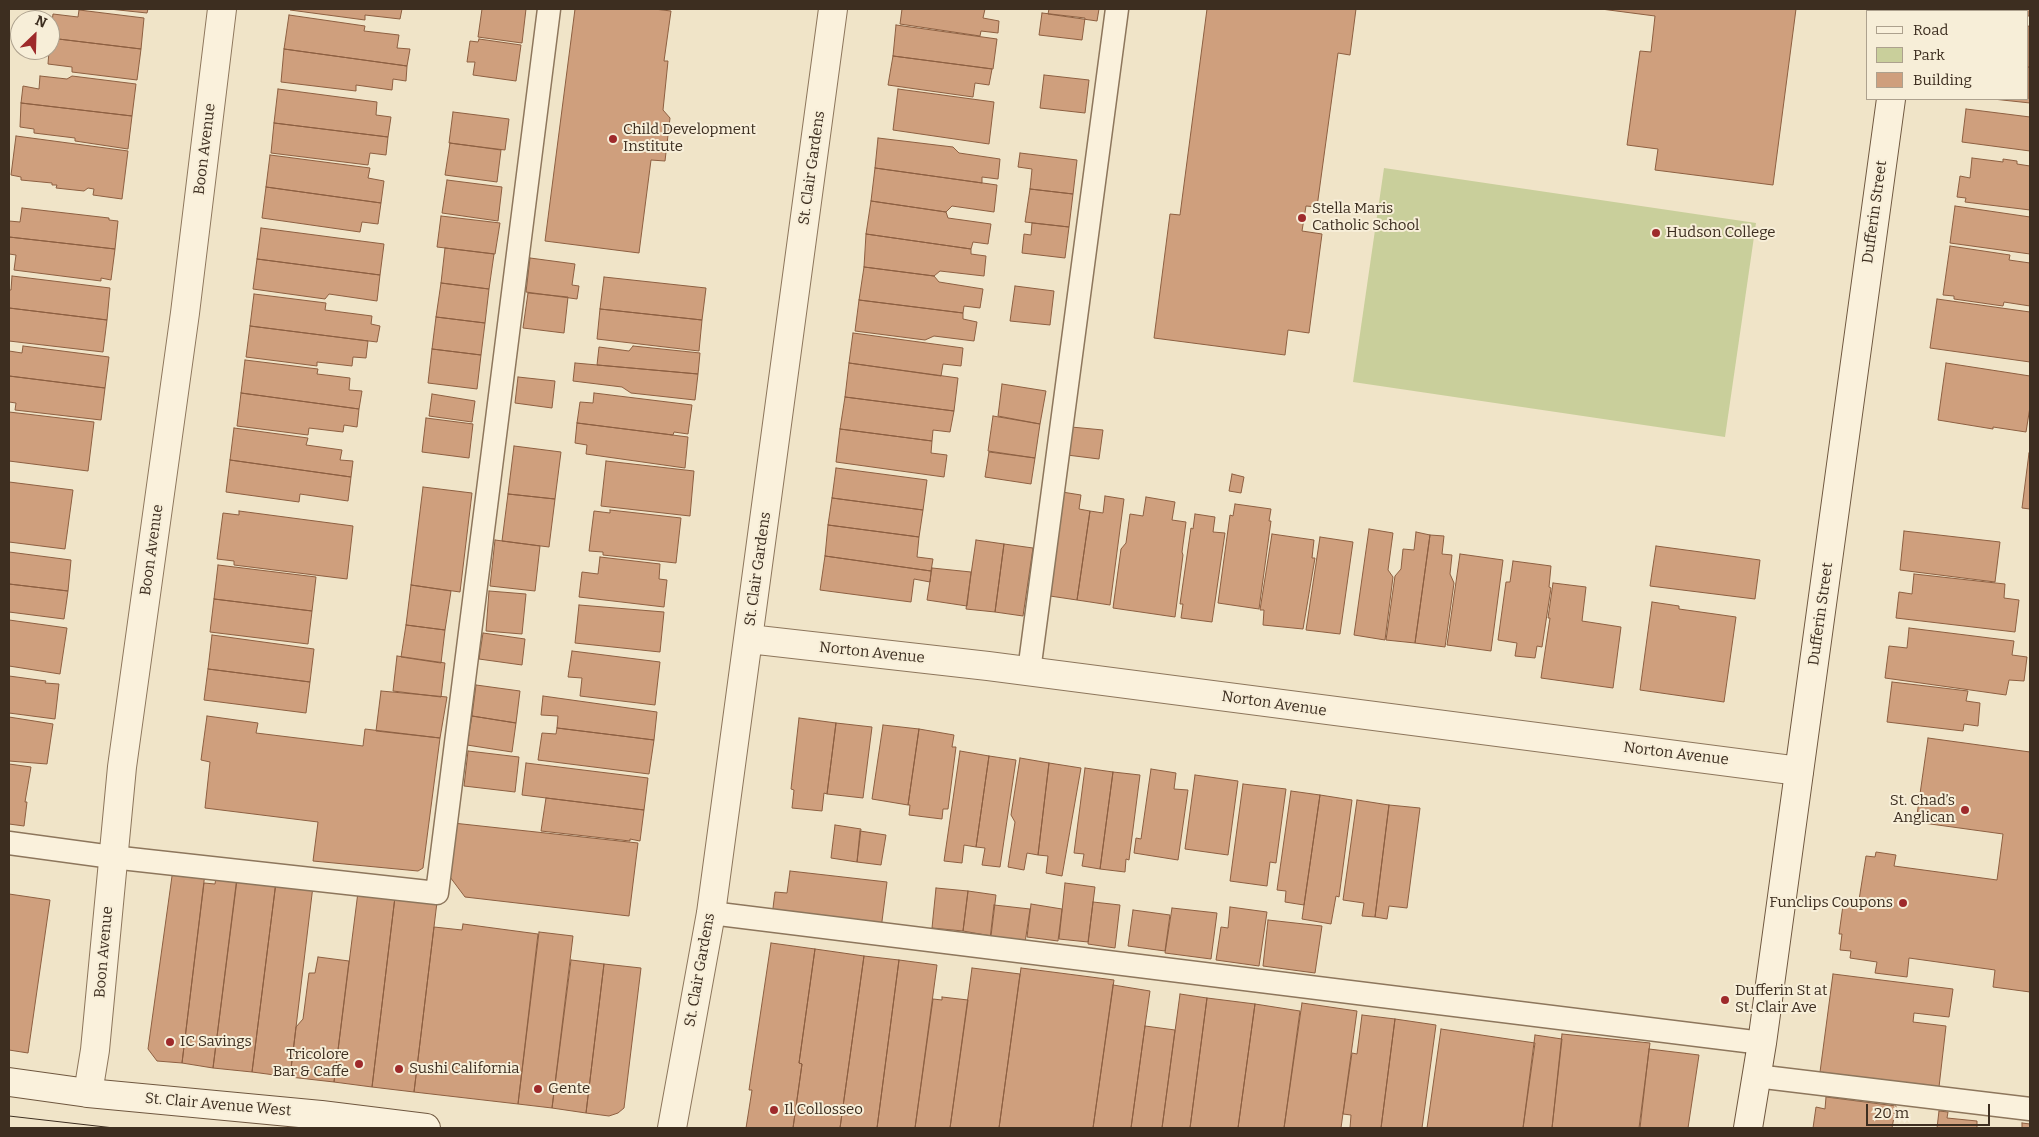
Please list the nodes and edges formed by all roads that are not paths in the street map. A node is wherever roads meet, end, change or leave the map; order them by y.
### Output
1 (222, 9) edge
2 (549, 9) edge
3 (833, 9) edge
4 (1117, 9) edge
5 (1891, 100) edge
6 (749, 639) junction
7 (1029, 672) junction
8 (1799, 771) junction
9 (9, 843) edge
10 (112, 857) junction
11 (711, 913) junction
12 (1762, 1043) junction
13 (1756, 1076) junction
14 (9, 1082) edge
15 (88, 1093) junction
16 (2030, 1109) edge
17 (372, 1125) edge
18 (426, 1128) edge
19 (672, 1128) edge
20 (1748, 1128) edge

1 - 10 street, Boon Avenue
2 - 10 lane
3 - 6 street, St. Clair Gardens
4 - 7 lane
5 - 8 street, Dufferin Street
6 - 7 street, Norton Avenue
6 - 11 street, St. Clair Gardens
7 - 8 street, Norton Avenue
8 - 12 street, Dufferin Street
9 - 10 lane
10 - 15 street, Boon Avenue
11 - 12 lane
11 - 19 street, St. Clair Gardens
12 - 13 street, Dufferin Street
13 - 16 lane
13 - 20 street, Dufferin Street
14 - 15 street, St. Clair Avenue West
15 - 17 street, St. Clair Avenue West
17 - 18 street, St. Clair Avenue West

